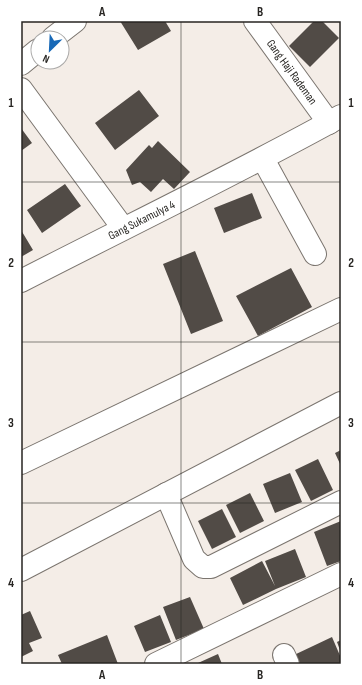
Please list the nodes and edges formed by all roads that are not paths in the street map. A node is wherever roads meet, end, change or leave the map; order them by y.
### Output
1 (75, 21) edge
2 (255, 21) edge
3 (63, 30) edge
4 (30, 57) edge
5 (21, 64) edge
6 (21, 89) edge
7 (335, 119) edge
8 (263, 159) junction
9 (124, 228) junction
10 (315, 254) dead end
11 (21, 281) edge
12 (341, 309) edge
13 (341, 403) edge
14 (21, 463) edge
15 (166, 494) junction
16 (341, 502) edge
17 (21, 570) edge
18 (341, 574) edge
19 (156, 664) edge

1 - 3 street
2 - 7 street, Gang Haji Rademan
4 - 5 street
6 - 9 street
7 - 8 street, Gang Sukamulya 4
8 - 9 street, Gang Sukamulya 4
8 - 10 street
9 - 11 street, Gang Sukamulya 4
12 - 14 street
13 - 15 street
15 - 16 street
15 - 17 street
18 - 19 street

